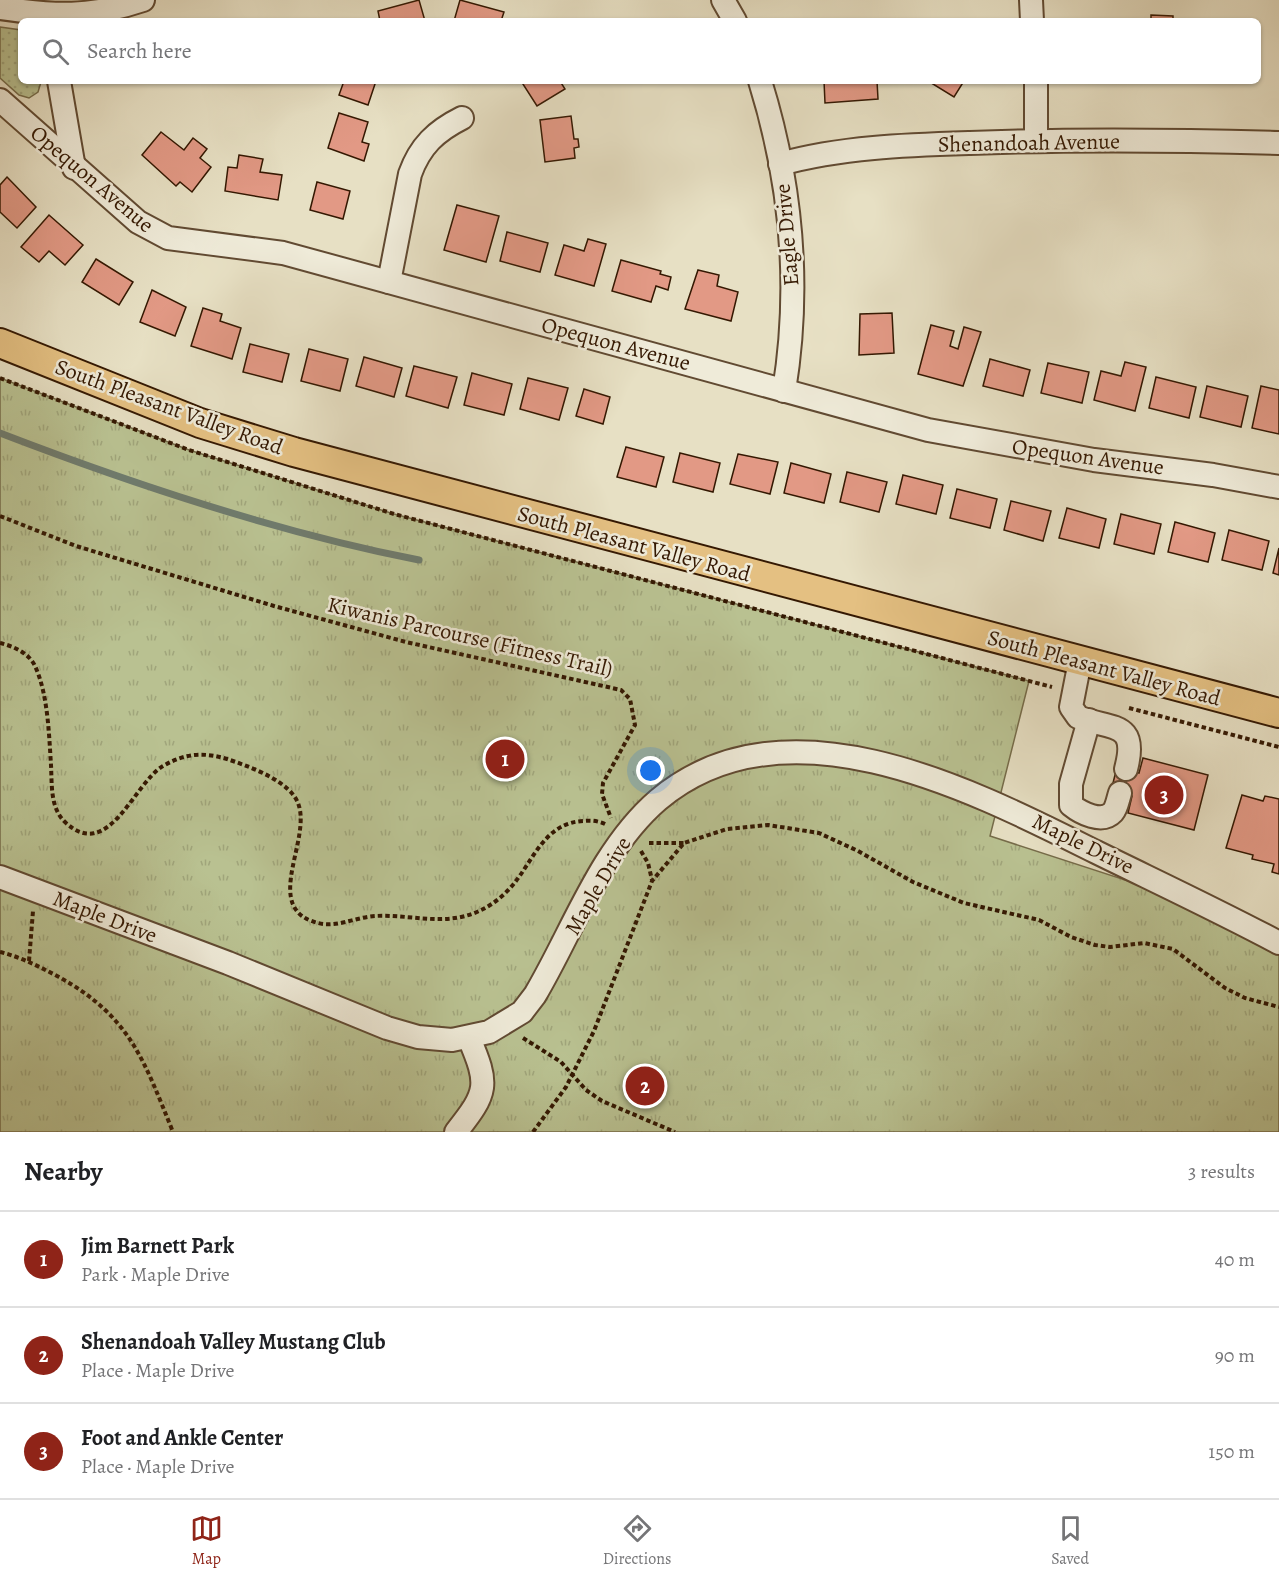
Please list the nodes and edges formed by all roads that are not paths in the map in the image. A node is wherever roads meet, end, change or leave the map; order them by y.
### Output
1 (143, 0) edge
2 (723, 0) edge
3 (1031, 0) edge
4 (0, 8) edge
5 (48, 18) edge
6 (733, 18) edge
7 (1032, 18) edge
8 (60, 84) edge
9 (761, 84) edge
10 (1036, 84) edge
11 (0, 100) edge
12 (462, 118) dead end
13 (1036, 140) junction
14 (1279, 143) edge
15 (780, 164) junction
16 (74, 168) junction
17 (389, 282) junction
18 (0, 343) edge
19 (784, 390) junction
20 (1279, 487) edge
21 (1080, 661) junction
22 (1279, 713) edge
23 (1089, 720) junction
24 (1126, 769) dead end
25 (1120, 793) dead end
26 (0, 877) edge
27 (1279, 944) edge
28 (469, 1038) junction
29 (456, 1132) edge

1 - 5 street
2 - 6 street
3 - 7 street
4 - 5 street
8 - 16 street
9 - 15 street, Eagle Drive
10 - 13 street
11 - 16 street, Opequon Avenue
12 - 17 street
13 - 14 street, Shenandoah Avenue
13 - 15 street, Shenandoah Avenue
15 - 19 street, Eagle Drive
16 - 17 street, Opequon Avenue
17 - 19 street, Opequon Avenue
18 - 21 main road, South Pleasant Valley Road
19 - 20 street, Opequon Avenue
21 - 22 main road, South Pleasant Valley Road
21 - 23 street
23 - 24 street
23 - 25 street
26 - 28 street, Maple Drive
27 - 28 street, Maple Drive
28 - 29 street

